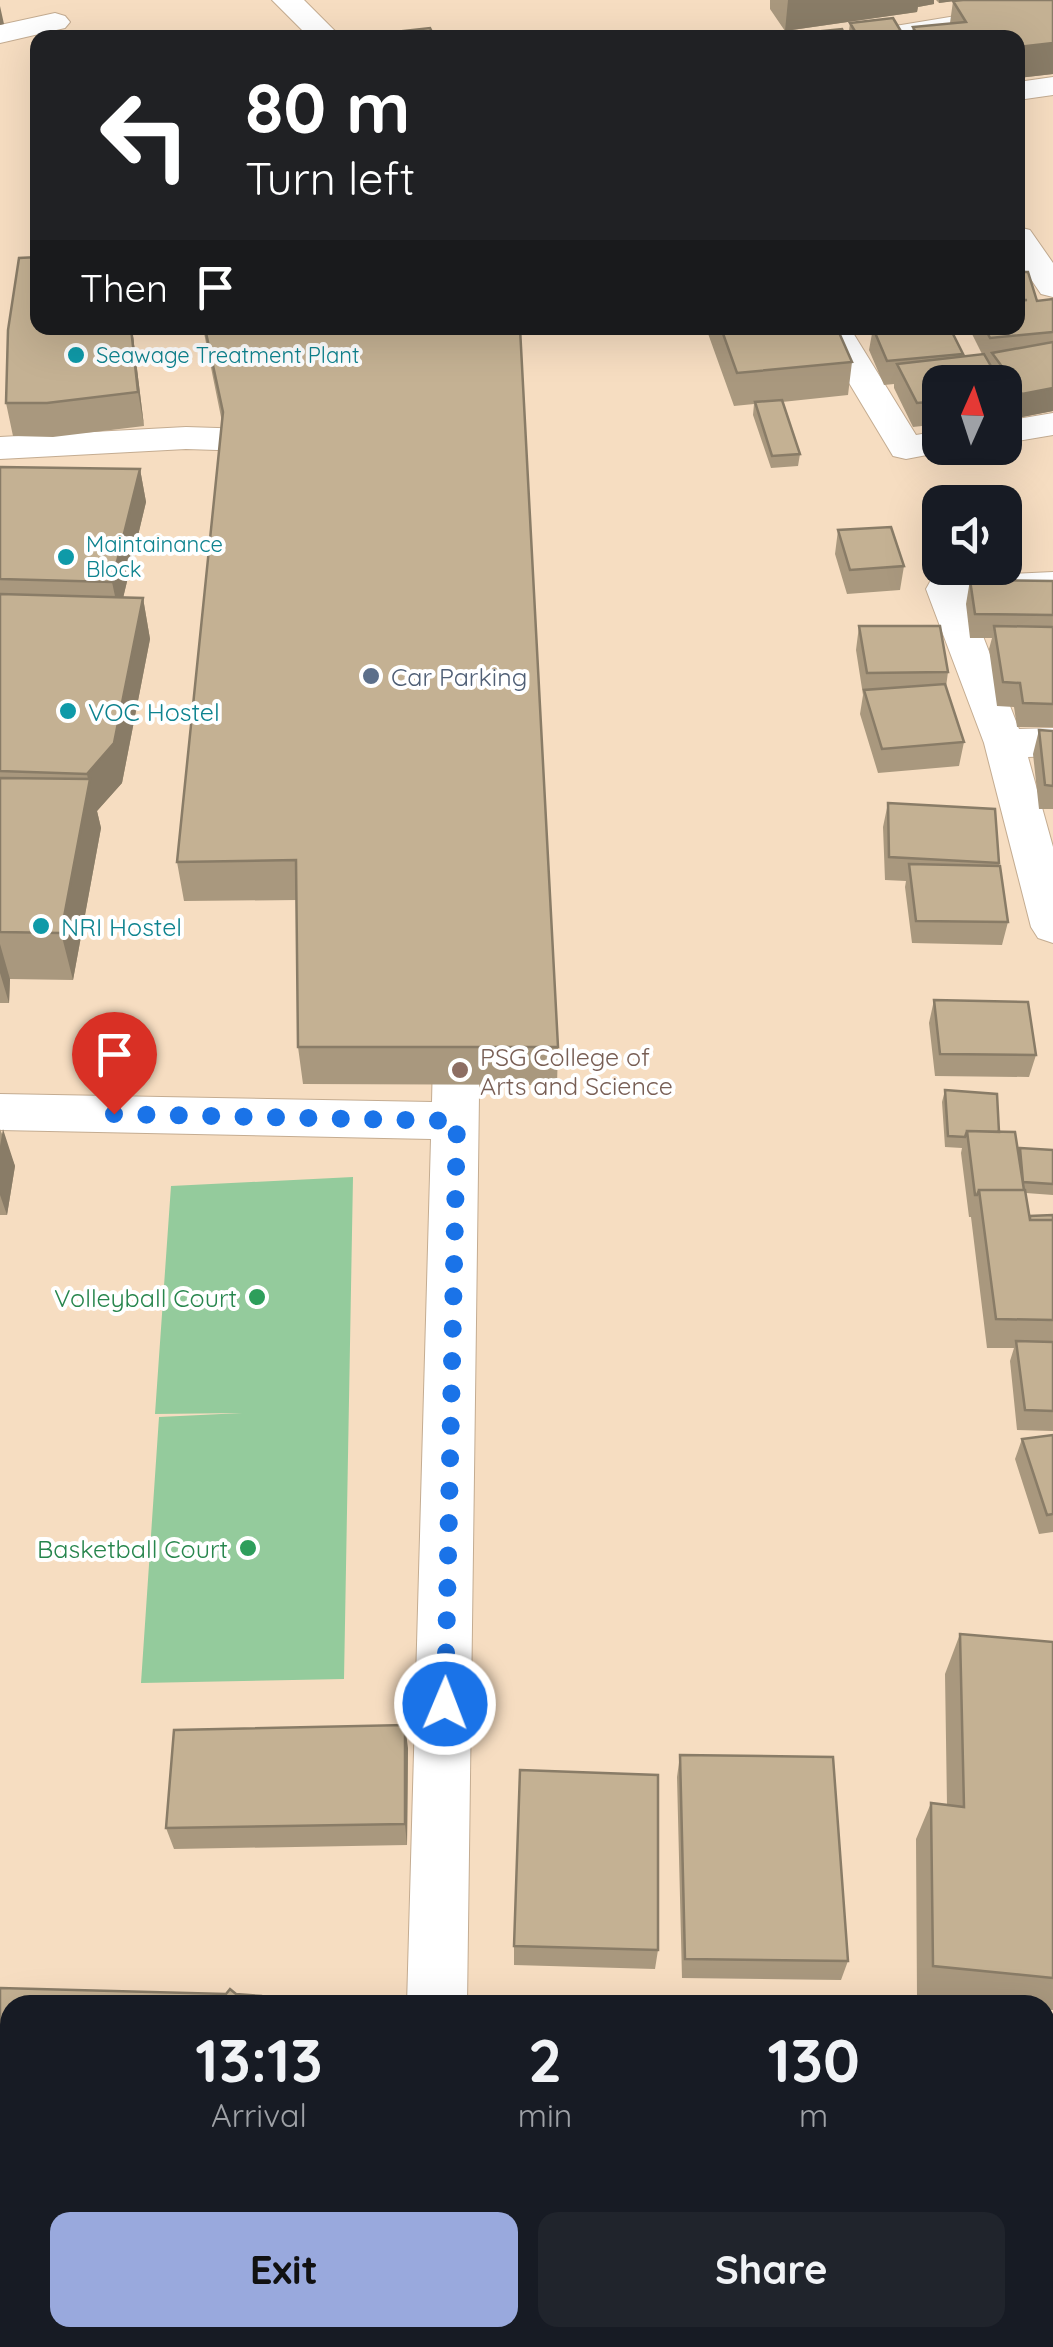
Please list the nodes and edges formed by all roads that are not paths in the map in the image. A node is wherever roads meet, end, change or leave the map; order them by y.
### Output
1 (287, 0) edge
2 (1053, 9) edge
3 (55, 22) dead end
4 (319, 30) edge
5 (926, 30) edge
6 (0, 34) edge
7 (1053, 86) edge
8 (1025, 90) edge
9 (1025, 247) edge
10 (1053, 287) edge
11 (837, 335) edge
12 (1053, 424) edge
13 (1022, 429) edge
14 (922, 445) edge
15 (0, 448) edge
16 (320, 453) edge
17 (1053, 584) edge
18 (1053, 742) edge
19 (1004, 744) junction
20 (1053, 927) edge
21 (458, 986) edge
22 (0, 1112) edge
23 (457, 1121) junction
24 (438, 1995) edge

1 - 4 street
2 - 5 street
3 - 6 street
7 - 8 street
9 - 10 street
11 - 14 street
12 - 13 street
15 - 16 street
17 - 19 street
18 - 19 street
19 - 20 street
21 - 23 street
22 - 23 street
23 - 24 street

